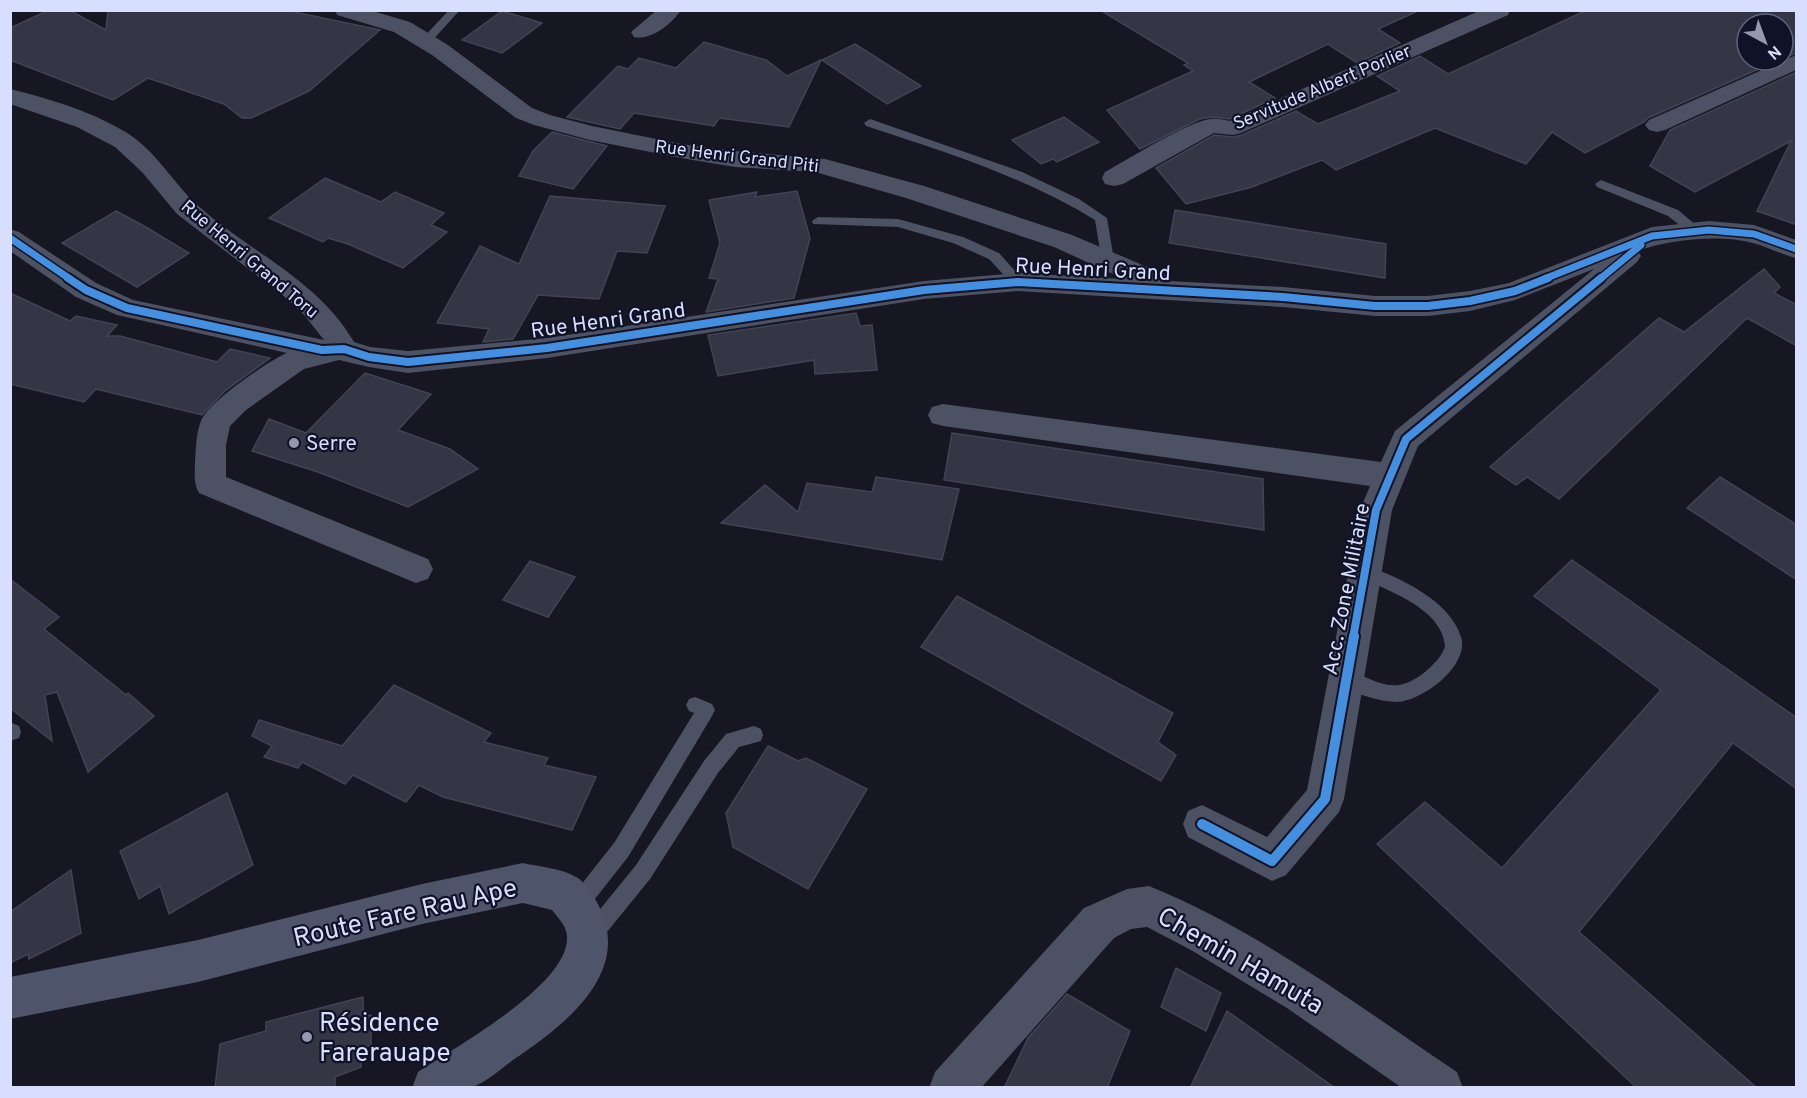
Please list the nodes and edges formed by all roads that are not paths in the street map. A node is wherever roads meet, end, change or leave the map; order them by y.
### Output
1 (345, 10) edge
2 (455, 10) edge
3 (670, 10) edge
4 (1500, 10) edge
5 (642, 32) dead end
6 (426, 41) junction
7 (1797, 62) edge
8 (10, 96) edge
9 (870, 123) dead end
10 (1657, 124) dead end
11 (1114, 178) dead end
12 (1601, 184) dead end
13 (818, 221) dead end
14 (1696, 231) junction
15 (1652, 236) junction
16 (10, 238) edge
17 (1797, 249) edge
18 (1107, 260) junction
19 (1018, 282) junction
20 (1177, 291) junction
21 (334, 344) junction
22 (943, 415) dead end
23 (1390, 476) junction
24 (416, 569) dead end
25 (1365, 572) junction
26 (1346, 681) junction
27 (695, 705) dead end
28 (754, 735) dead end
29 (1202, 824) dead end
30 (582, 923) junction
31 (10, 998) edge
32 (434, 1088) edge
33 (951, 1088) edge
34 (1441, 1088) edge

1 - 6 street, Rue Henri Grand Piti
2 - 6 lane
3 - 5 street
4 - 11 street, Servitude Albert Porlier
6 - 18 street, Rue Henri Grand Piti
7 - 10 street
8 - 21 street, Rue Henri Grand Toru
9 - 18 lane
12 - 14 lane
13 - 19 lane
14 - 15 street, Rue Henri Grand
14 - 17 street, Rue Henri Grand
15 - 20 street, Rue Henri Grand
15 - 23 street, Acc. Zone Militaire
16 - 21 street, Rue Henri Grand
18 - 20 street, Rue Henri Grand Piti
19 - 20 street, Rue Henri Grand
19 - 21 street, Rue Henri Grand
21 - 24 street
22 - 23 street, Acc. Zone Militaire
23 - 25 street, Acc. Zone Militaire
25 - 26 street, Acc. Zone Militaire
25 - 26 lane, Acc. Zone Militaire
26 - 29 street, Acc. Zone Militaire
27 - 30 lane
28 - 30 lane
30 - 31 main road, Route Fare Rau Ape
30 - 32 main road
33 - 34 street, Chemin Hamuta

